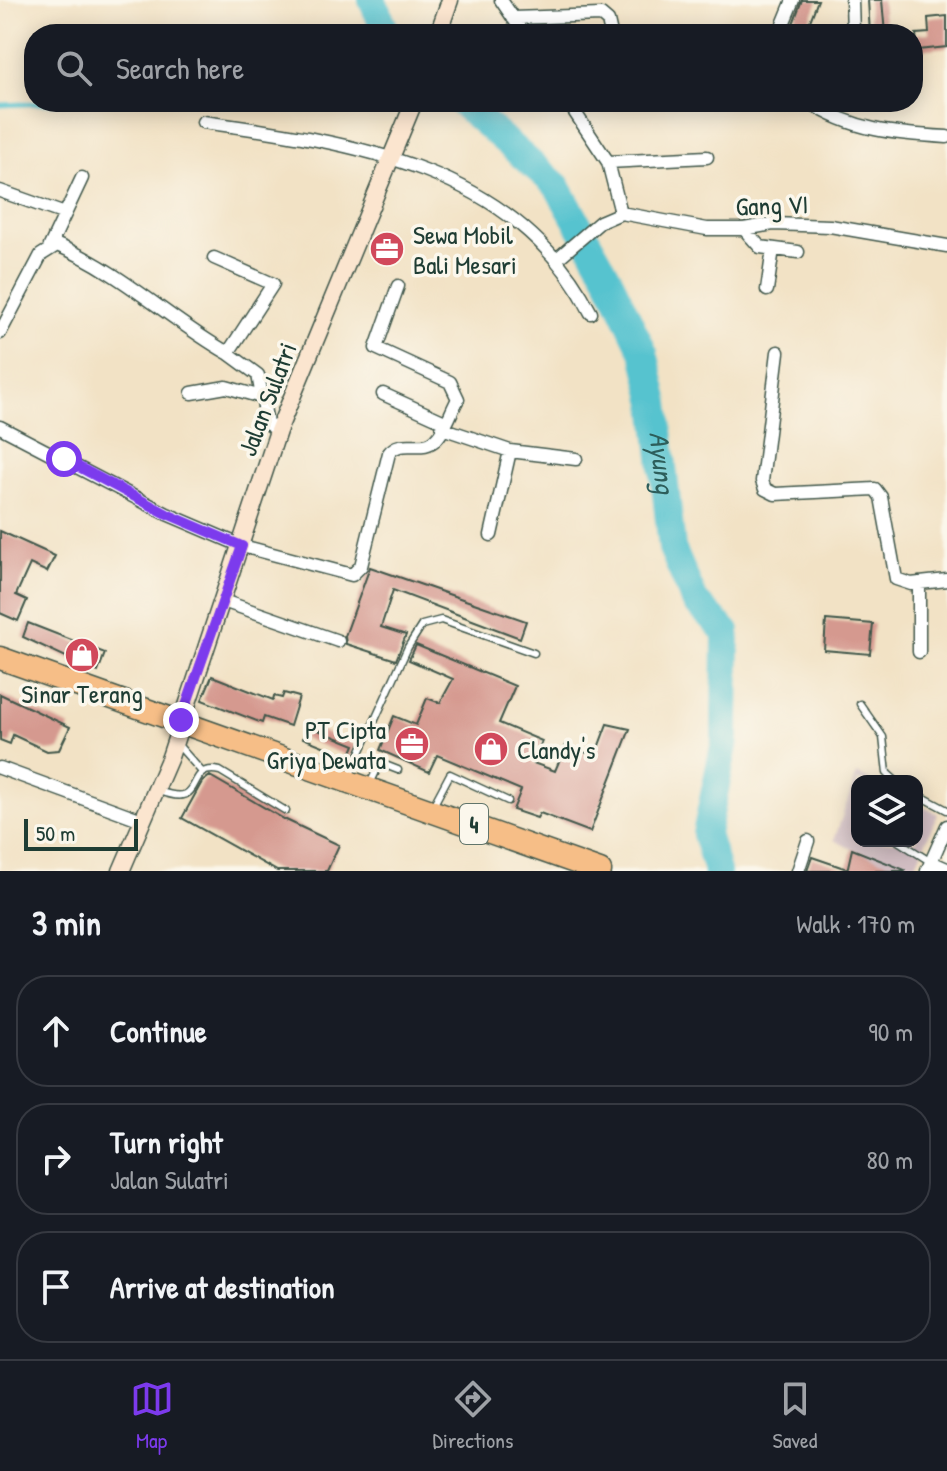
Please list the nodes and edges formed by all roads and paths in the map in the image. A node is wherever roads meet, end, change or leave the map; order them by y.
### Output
1 (501, 0) edge
2 (793, 0) edge
3 (852, 0) edge
4 (513, 18) junction
5 (517, 24) edge
6 (609, 24) edge
7 (783, 24) edge
8 (853, 24) edge
9 (411, 112) edge
10 (575, 112) edge
11 (839, 112) edge
12 (203, 122) dead end
13 (947, 137) edge
14 (391, 157) junction
15 (707, 157) dead end
16 (608, 162) junction
17 (82, 178) dead end
18 (0, 191) edge
19 (621, 213) junction
20 (65, 214) junction
21 (744, 229) junction
22 (50, 246) junction
23 (947, 246) edge
24 (773, 249) junction
25 (798, 252) dead end
26 (214, 258) dead end
27 (557, 259) junction
28 (398, 286) dead end
29 (767, 290) dead end
30 (591, 313) dead end
31 (0, 333) edge
32 (778, 352) dead end
33 (228, 353) junction
34 (192, 393) dead end
35 (383, 394) dead end
36 (265, 398) junction
37 (443, 425) junction
38 (0, 427) edge
39 (278, 431) junction
40 (510, 451) junction
41 (576, 459) dead end
42 (491, 535) dead end
43 (242, 546) junction
44 (947, 580) edge
45 (919, 583) junction
46 (223, 601) junction
47 (338, 641) dead end
48 (919, 652) dead end
49 (534, 653) dead end
50 (0, 658) edge
51 (860, 704) dead end
52 (178, 731) junction
53 (0, 768) edge
54 (398, 770) dead end
55 (202, 772) junction
56 (889, 775) edge
57 (358, 783) junction
58 (156, 790) junction
59 (923, 797) edge
60 (508, 801) dead end
61 (431, 809) junction
62 (947, 810) edge
63 (286, 811) dead end
64 (142, 820) junction
65 (947, 826) edge
66 (808, 841) dead end
67 (905, 847) edge
68 (929, 867) edge
69 (947, 869) edge
70 (121, 871) edge
71 (600, 871) edge
72 (798, 871) edge

1 - 4 street
2 - 7 street
3 - 8 street
4 - 5 street
4 - 6 street
9 - 14 main road, Jalan Sulatri
10 - 16 street
11 - 13 street
12 - 14 street
14 - 27 street
14 - 39 main road, Jalan Sulatri
15 - 16 street
16 - 19 street
17 - 20 street
18 - 20 street
19 - 21 street, Gang VI
19 - 27 street
20 - 22 street
21 - 23 street, Gang VI
21 - 24 street
22 - 31 street
22 - 33 street
24 - 25 street
24 - 29 street
26 - 33 street
27 - 30 street
28 - 37 street
32 - 45 street
33 - 36 street
34 - 36 street
35 - 37 street
36 - 39 street
37 - 40 street
37 - 43 street
38 - 43 street
39 - 43 main road, Jalan Sulatri
40 - 41 street
40 - 42 street
43 - 46 main road, Jalan Sulatri
44 - 45 street
45 - 48 street
46 - 47 street
46 - 52 main road, Jalan Sulatri
49 - 57 lane
50 - 52 highway, 4
51 - 56 lane
52 - 55 lane
52 - 57 highway, 4
52 - 58 main road, Jalan Sulatri
53 - 64 street
54 - 57 lane
55 - 58 lane
55 - 63 lane
57 - 61 highway, 4
58 - 64 main road, Jalan Sulatri
59 - 62 lane
60 - 61 lane
61 - 71 highway, 4
64 - 70 main road, Jalan Sulatri
65 - 68 street
66 - 72 street
67 - 68 lane
68 - 69 street

